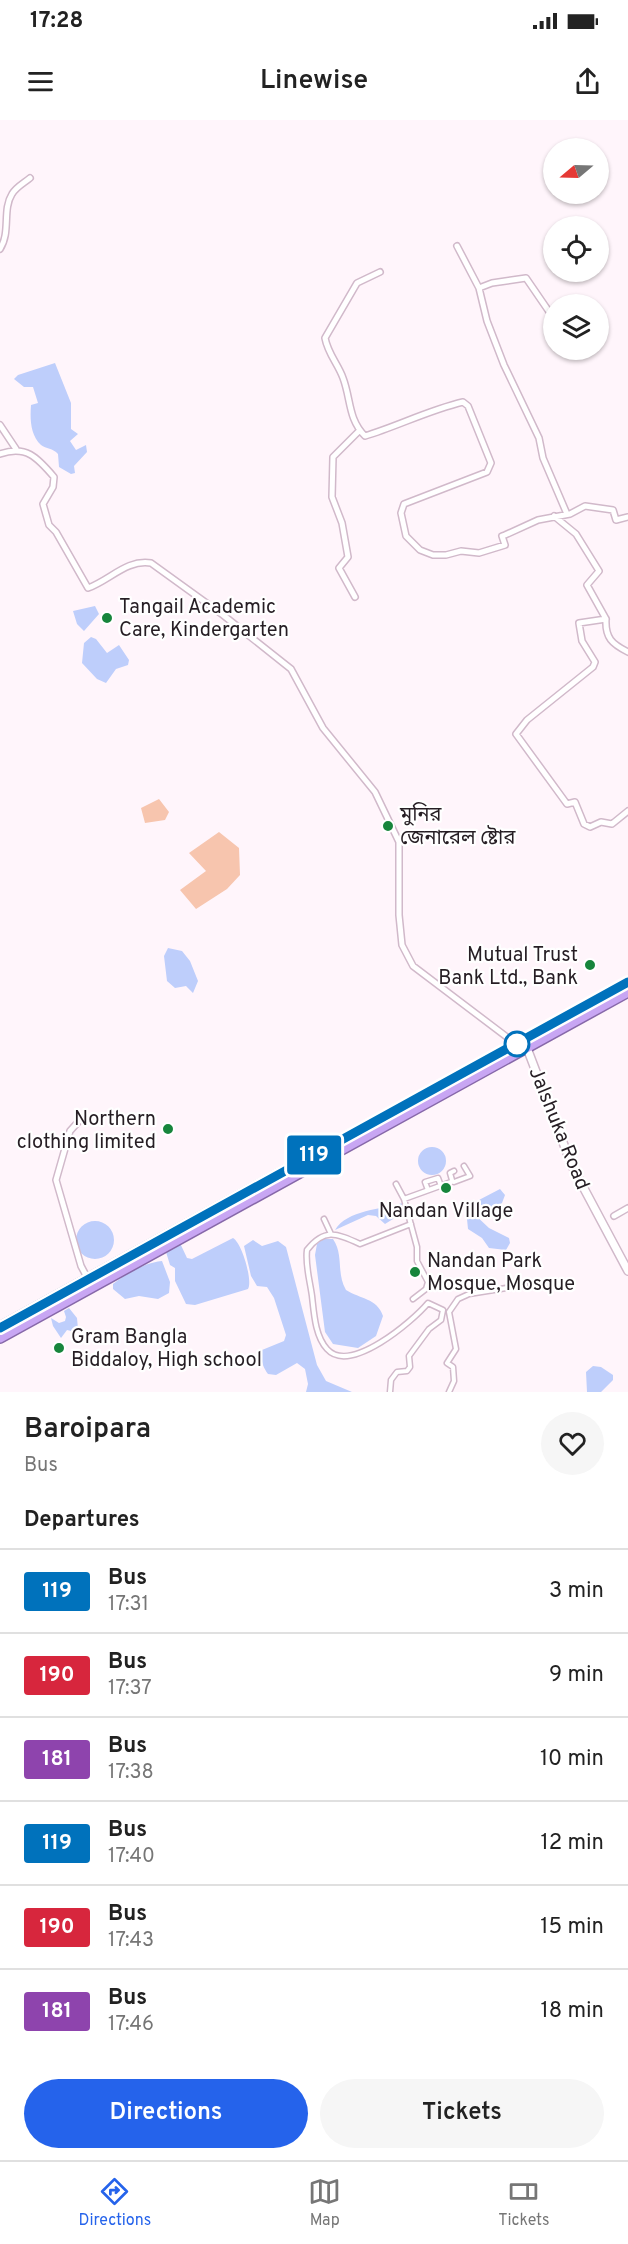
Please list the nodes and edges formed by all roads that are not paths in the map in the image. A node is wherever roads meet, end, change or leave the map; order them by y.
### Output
1 (30, 178) dead end
2 (457, 246) dead end
3 (0, 249) edge
4 (380, 272) dead end
5 (479, 288) junction
6 (543, 304) edge
7 (0, 425) edge
8 (359, 431) junction
9 (16, 449) junction
10 (0, 454) edge
11 (567, 514) junction
12 (554, 516) junction
13 (628, 517) edge
14 (355, 597) dead end
15 (606, 619) junction
16 (628, 652) edge
17 (628, 811) edge
18 (628, 982) edge
19 (628, 992) edge
20 (516, 1044) junction
21 (527, 1048) junction
22 (78, 1121) dead end
23 (317, 1159) junction
24 (464, 1166) dead end
25 (454, 1171) dead end
26 (453, 1183) junction
27 (396, 1184) dead end
28 (439, 1187) junction
29 (428, 1190) junction
30 (404, 1199) junction
31 (628, 1208) edge
32 (614, 1216) dead end
33 (324, 1219) dead end
34 (411, 1224) junction
35 (331, 1234) junction
36 (628, 1270) edge
37 (88, 1279) junction
38 (525, 1285) dead end
39 (413, 1299) dead end
40 (0, 1328) edge
41 (0, 1338) edge
42 (390, 1392) edge
43 (449, 1392) edge

1 - 3 street
2 - 5 street
4 - 8 street
5 - 6 street
5 - 11 street
7 - 9 street
8 - 12 street
8 - 14 street
9 - 10 street
9 - 20 street
11 - 12 street
11 - 13 street
12 - 15 street
15 - 16 street
15 - 17 street
18 - 20 highway
19 - 21 highway
20 - 23 highway
21 - 23 highway
21 - 36 street, Jalshuka Road
22 - 37 street
23 - 37 highway
23 - 41 highway
24 - 26 street
25 - 26 street
26 - 28 street
27 - 30 street
28 - 29 street
28 - 29 street
29 - 30 street
30 - 34 street
31 - 32 street
33 - 35 street
34 - 35 street
34 - 39 street
35 - 42 street
37 - 40 highway
38 - 43 street

